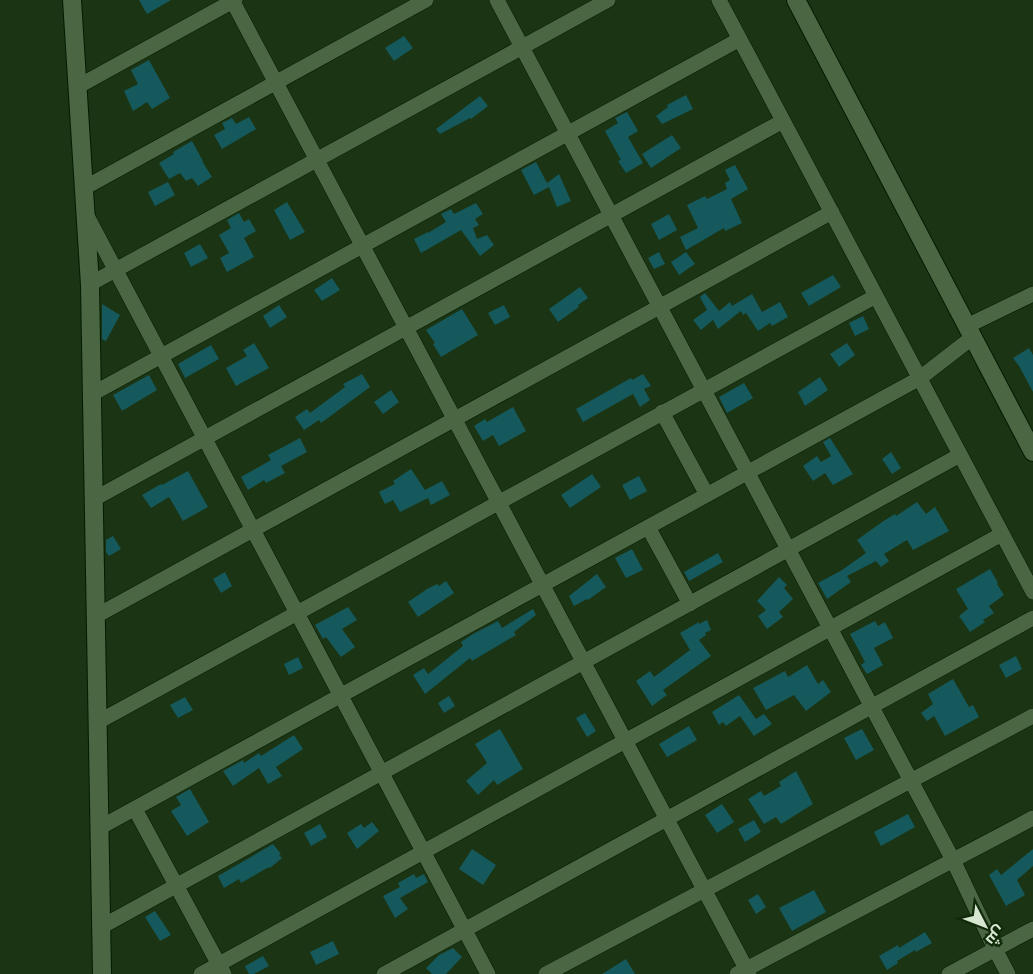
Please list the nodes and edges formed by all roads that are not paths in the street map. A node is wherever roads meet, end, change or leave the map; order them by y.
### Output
1 (72, 0) edge
2 (234, 0) edge
3 (426, 0) edge
4 (497, 0) edge
5 (608, 0) edge
6 (719, 0) edge
7 (796, 0) edge
8 (740, 39) junction
9 (522, 47) junction
10 (276, 82) junction
11 (77, 87) junction
12 (783, 122) junction
13 (567, 133) junction
14 (317, 159) junction
15 (84, 188) junction
16 (832, 212) junction
17 (86, 214) junction
18 (611, 215) junction
19 (362, 245) junction
20 (115, 270) junction
21 (90, 284) junction
22 (1033, 294) edge
23 (876, 296) junction
24 (660, 306) junction
25 (406, 328) junction
26 (970, 331) junction
27 (161, 356) junction
28 (920, 378) junction
29 (703, 390) junction
30 (92, 394) junction
31 (662, 412) junction
32 (455, 419) junction
33 (205, 439) junction
34 (1033, 452) edge
35 (960, 455) junction
36 (747, 472) junction
37 (707, 495) junction
38 (94, 500) junction
39 (499, 502) junction
40 (648, 527) junction
41 (253, 530) junction
42 (1002, 534) junction
43 (788, 549) junction
44 (542, 585) junction
45 (1033, 592) edge
46 (690, 604) junction
47 (297, 613) junction
48 (96, 616) junction
49 (1033, 618) edge
50 (830, 628) junction
51 (583, 662) junction
52 (341, 696) junction
53 (871, 706) junction
54 (1033, 716) edge
55 (98, 722) junction
56 (625, 741) junction
57 (382, 773) junction
58 (911, 781) junction
59 (135, 809) junction
60 (1033, 818) edge
61 (666, 819) junction
62 (99, 828) junction
63 (423, 852) junction
64 (953, 860) junction
65 (177, 885) junction
66 (704, 890) junction
67 (101, 927) junction
68 (465, 929) junction
69 (1033, 929) edge
70 (995, 949) junction
71 (221, 969) edge
72 (744, 972) edge
73 (102, 974) edge
74 (201, 974) edge
75 (384, 974) edge
76 (488, 974) edge
77 (546, 974) edge
78 (949, 974) edge
79 (1008, 974) edge

1 - 11 street
2 - 10 street
2 - 11 street
3 - 10 street
4 - 9 street
5 - 9 street
6 - 8 street
7 - 26 street
8 - 12 street
8 - 13 street
9 - 13 street
9 - 14 street
10 - 14 street
10 - 15 street
11 - 15 street
12 - 16 street
12 - 18 street
13 - 18 street
13 - 19 street
14 - 19 street
14 - 20 street
15 - 17 street
16 - 23 street
16 - 24 street
17 - 20 street
17 - 21 street
18 - 24 street
18 - 25 street
19 - 25 street
19 - 27 street
20 - 21 street
20 - 27 street
21 - 30 street
22 - 26 street
23 - 28 street
23 - 29 street
24 - 29 street
24 - 32 street
25 - 32 street
25 - 33 street
26 - 28 street
26 - 34 street
27 - 30 street
27 - 33 street
28 - 35 street
28 - 36 street
29 - 31 street
29 - 36 street
30 - 38 street
31 - 37 street
31 - 39 street
32 - 39 street
32 - 41 street
33 - 38 street
33 - 41 street
35 - 42 street
35 - 43 street
36 - 37 street
36 - 43 street
37 - 40 street
38 - 48 street
39 - 44 street
39 - 47 street
40 - 44 street
40 - 46 street
41 - 47 street
41 - 48 street
42 - 45 street
42 - 50 street
43 - 46 street
43 - 50 street
44 - 51 street
44 - 52 street
46 - 51 street
47 - 52 street
47 - 55 street
48 - 55 street
49 - 53 street
50 - 53 street
50 - 56 street
51 - 56 street
51 - 57 street
52 - 57 street
52 - 59 street
53 - 58 street
53 - 61 street
54 - 58 street
55 - 62 street
56 - 61 street
56 - 63 street
57 - 63 street
57 - 65 street
58 - 64 street
58 - 66 street
59 - 62 street
59 - 65 street
60 - 64 street
61 - 66 street
61 - 68 street
62 - 67 street
63 - 68 street
63 - 71 street
64 - 70 street
64 - 72 street
65 - 67 street
65 - 71 street
66 - 72 street
66 - 77 street
67 - 73 street
68 - 75 street
68 - 76 street
69 - 70 street
70 - 78 street
70 - 79 street
71 - 74 street

